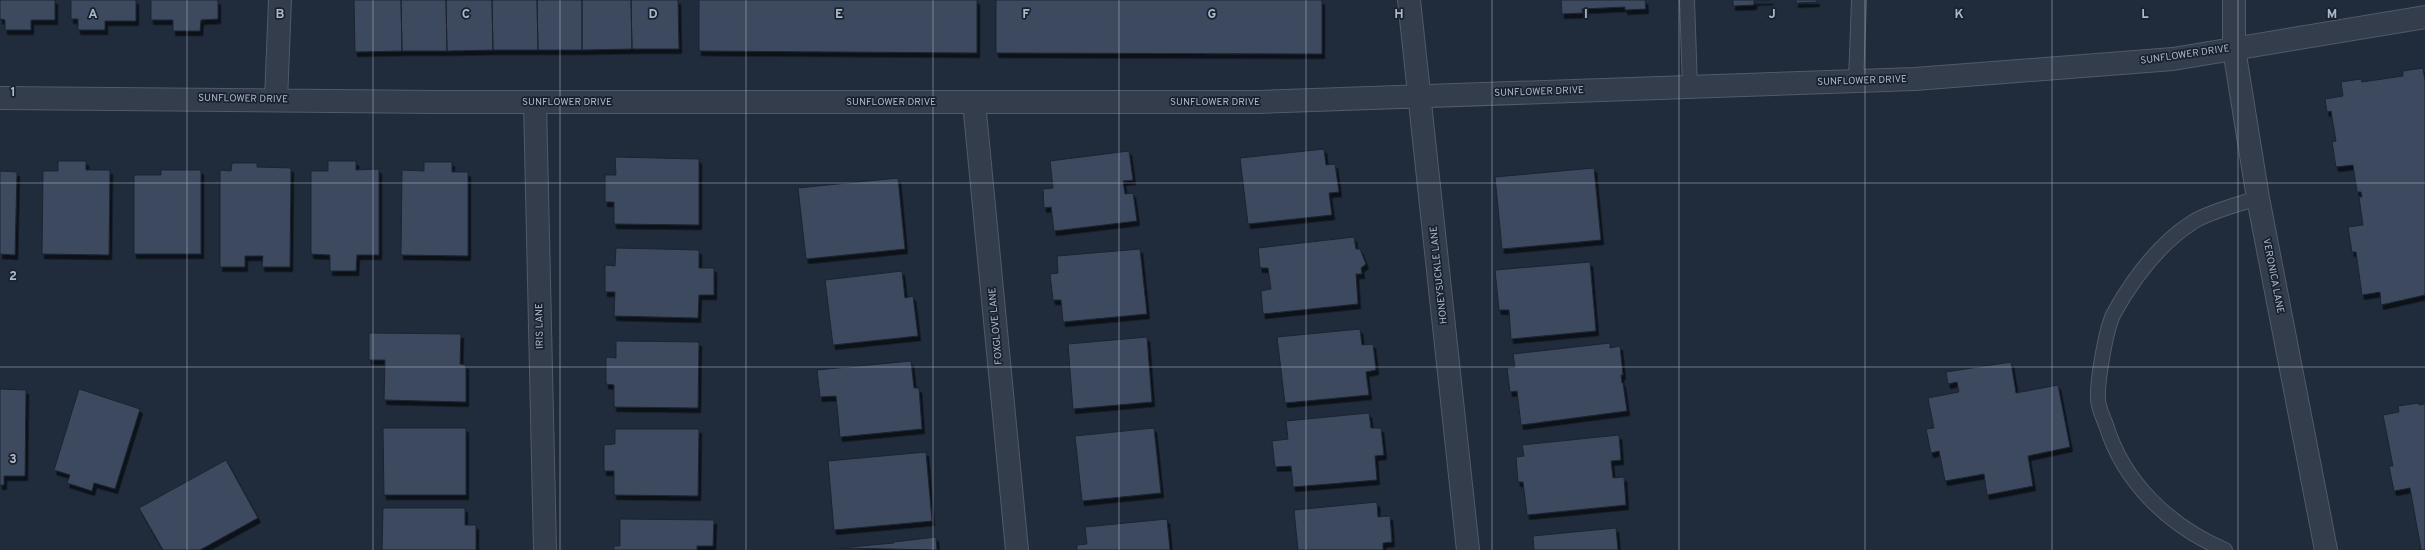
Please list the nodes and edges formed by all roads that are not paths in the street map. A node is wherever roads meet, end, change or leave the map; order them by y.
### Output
1 (280, 0) edge
2 (1409, 0) edge
3 (1688, 0) edge
4 (1859, 0) edge
5 (2234, 0) edge
6 (2425, 17) edge
7 (2234, 48) junction
8 (1856, 81) junction
9 (1690, 87) junction
10 (1420, 96) junction
11 (0, 98) edge
12 (276, 100) junction
13 (535, 102) junction
14 (974, 102) junction
15 (2258, 198) junction
16 (545, 550) edge
17 (1017, 550) edge
18 (1468, 550) edge
19 (2225, 550) edge
20 (2326, 550) edge

1 - 12 street
2 - 10 street, HONEYSUCKLE LANE
3 - 9 lane
4 - 8 lane
5 - 7 street, VERONICA LANE
6 - 7 street, SUNFLOWER DRIVE
7 - 8 street, SUNFLOWER DRIVE
7 - 15 street, VERONICA LANE
8 - 9 street, SUNFLOWER DRIVE
9 - 10 street, SUNFLOWER DRIVE
10 - 14 street, SUNFLOWER DRIVE
10 - 18 street, HONEYSUCKLE LANE
11 - 12 street, SUNFLOWER DRIVE
12 - 13 street, SUNFLOWER DRIVE
13 - 14 street, SUNFLOWER DRIVE
13 - 16 street, IRIS LANE
14 - 17 street, FOXGLOVE LANE
15 - 19 lane
15 - 20 street, VERONICA LANE

